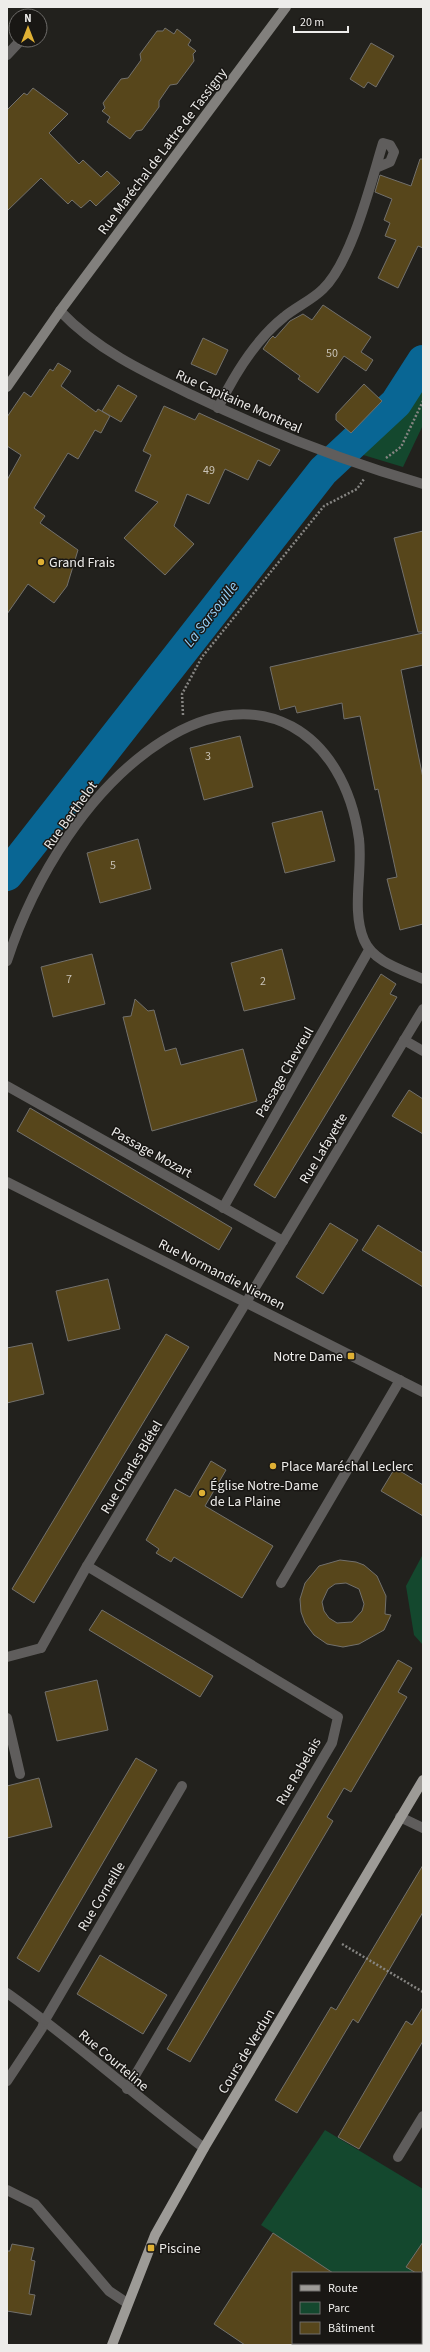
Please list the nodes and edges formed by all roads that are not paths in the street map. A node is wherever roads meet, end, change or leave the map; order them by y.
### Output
1 (286, 7) edge
2 (376, 168) dead end
3 (60, 311) junction
4 (7, 387) edge
5 (218, 408) junction
6 (423, 484) edge
7 (369, 950) junction
8 (7, 961) edge
9 (423, 979) edge
10 (423, 1009) edge
11 (404, 1040) junction
12 (423, 1051) edge
13 (7, 1086) edge
14 (7, 1182) edge
15 (223, 1208) junction
16 (283, 1241) junction
17 (247, 1302) junction
18 (400, 1380) junction
19 (423, 1392) edge
20 (87, 1566) junction
21 (281, 1584) dead end
22 (7, 1657) edge
23 (7, 1718) edge
24 (20, 1774) dead end
25 (423, 1780) edge
26 (182, 1786) dead end
27 (400, 1817) junction
28 (423, 1828) edge
29 (7, 1993) edge
30 (45, 2020) junction
31 (7, 2081) edge
32 (127, 2089) junction
33 (423, 2116) edge
34 (204, 2148) junction
35 (398, 2157) dead end
36 (7, 2190) edge
37 (127, 2303) junction
38 (112, 2345) edge

1 - 3 main road, Rue Maréchal de Lattre de Tassigny
2 - 5 street
3 - 4 main road, Rue Maréchal de Lattre de Tassigny
3 - 5 street, Rue Capitaine Montreal
5 - 6 street, Rue Capitaine Montreal
7 - 8 street, Rue Berthelot
7 - 9 street
7 - 15 street, Passage Chevreul
10 - 11 street, Rue Lafayette
11 - 12 street
11 - 16 street, Rue Lafayette
13 - 15 street, Passage Mozart
14 - 17 street, Rue Normandie Niemen
15 - 16 street, Passage Mozart
16 - 17 street, Rue Lafayette
17 - 18 street, Rue Normandie Niemen
17 - 20 street, Rue Charles Blétel
18 - 19 street, Rue Normandie Niemen
18 - 21 street
20 - 22 street, Rue Charles Blétel
20 - 32 street, Rue Rabelais
23 - 24 street
25 - 27 main road, Cours de Verdun
26 - 30 street, Rue Corneille
27 - 28 street
27 - 34 main road, Cours de Verdun
29 - 30 street, Rue Courteline
30 - 31 street, Rue Corneille
30 - 32 street, Rue Courteline
32 - 34 street, Rue Courteline
33 - 35 street
34 - 37 main road, Cours de Verdun
36 - 37 street
37 - 38 main road, Cours de Verdun

